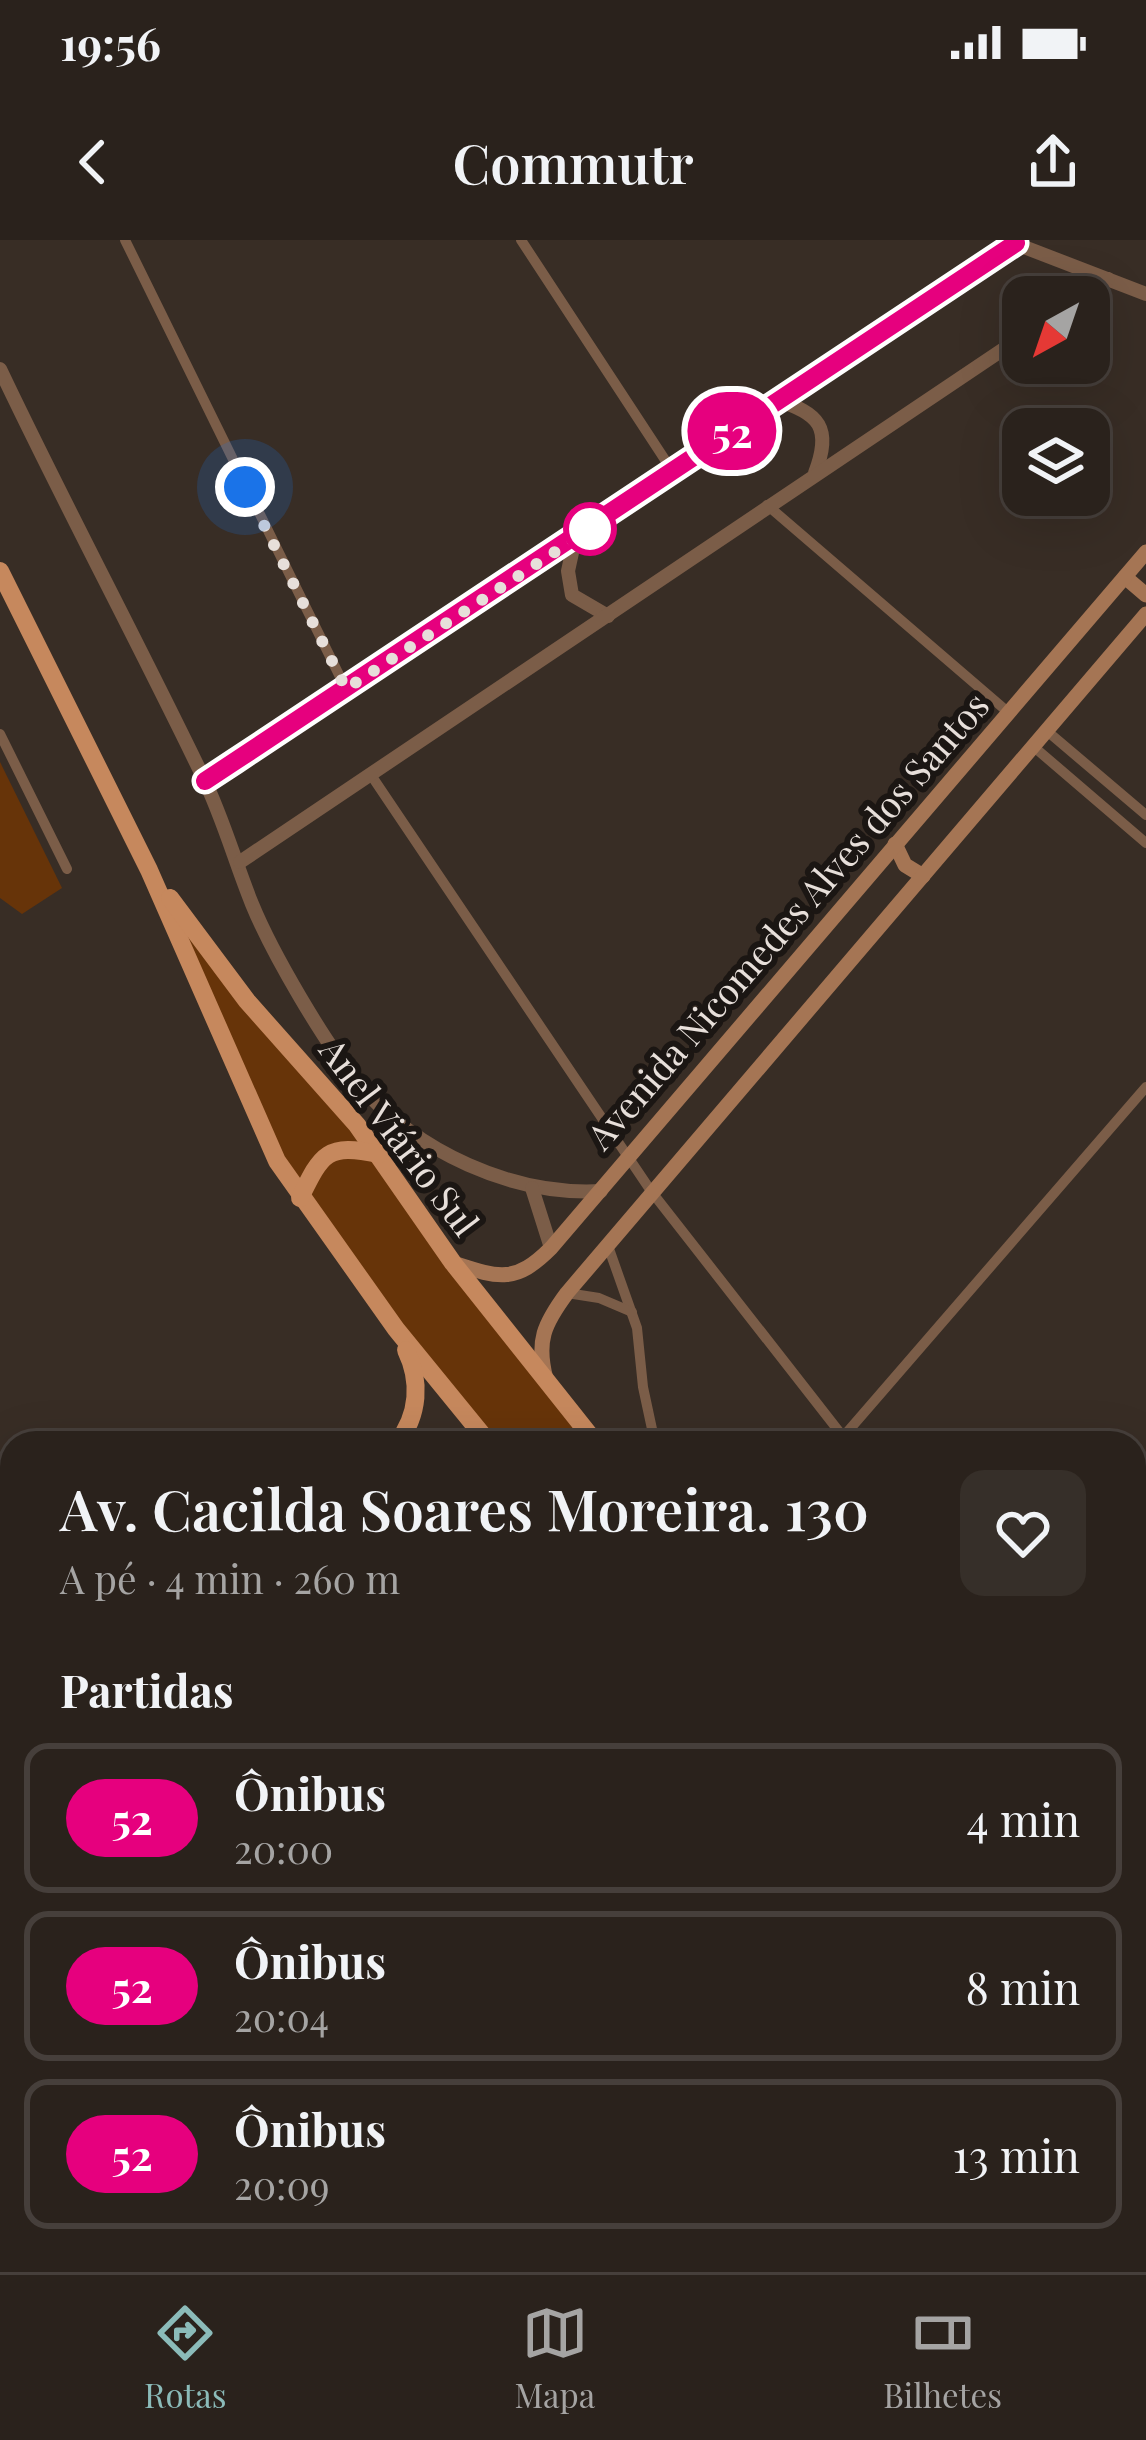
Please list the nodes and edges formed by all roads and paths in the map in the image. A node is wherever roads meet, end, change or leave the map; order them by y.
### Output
1 (125, 240) edge
2 (521, 240) edge
3 (1011, 241) edge
4 (1100, 276) edge
5 (1110, 280) edge
6 (1146, 294) edge
7 (1002, 350) edge
8 (0, 368) edge
9 (776, 400) junction
10 (673, 472) junction
11 (815, 473) junction
12 (767, 505) junction
13 (574, 539) junction
14 (1146, 552) edge
15 (0, 571) edge
16 (1125, 577) junction
17 (1146, 595) edge
18 (1146, 614) edge
19 (608, 616) junction
20 (346, 689) junction
21 (1010, 713) junction
22 (1047, 730) junction
23 (0, 734) edge
24 (1034, 747) junction
25 (371, 775) junction
26 (205, 781) junction
27 (1146, 815) edge
28 (1146, 843) edge
29 (895, 844) junction
30 (240, 862) junction
31 (67, 869) dead end
32 (149, 870) junction
33 (923, 876) junction
34 (1146, 1087) edge
35 (379, 1154) junction
36 (629, 1159) junction
37 (532, 1188) junction
38 (601, 1191) junction
39 (651, 1191) junction
40 (300, 1198) junction
41 (608, 1246) junction
42 (551, 1248) junction
43 (453, 1262) junction
44 (567, 1293) junction
45 (632, 1312) junction
46 (396, 1329) junction
47 (548, 1384) junction
48 (404, 1431) edge
49 (479, 1431) edge
50 (586, 1431) edge
51 (653, 1431) edge
52 (838, 1431) edge
53 (853, 1431) edge

1 - 20 street
2 - 10 street
3 - 4 street
3 - 9 street
5 - 6 street
7 - 11 street
8 - 26 street
9 - 10 street
9 - 11 street
10 - 13 street
11 - 12 street
12 - 19 street
12 - 21 street
13 - 19 street
13 - 20 street
14 - 16 main road, Avenida Nicomedes Alves dos Santos
15 - 32 main road, Anel Viário Sul
16 - 17 main road
16 - 21 main road, Avenida Nicomedes Alves dos Santos
18 - 22 main road, Avenida Nicomedes Alves dos Santos
19 - 25 street
20 - 26 street
21 - 29 main road, Avenida Nicomedes Alves dos Santos
22 - 24 main road, Avenida Nicomedes Alves dos Santos
22 - 27 street
23 - 31 street
24 - 28 street
24 - 33 main road, Avenida Nicomedes Alves dos Santos
25 - 30 street
25 - 36 street
26 - 30 street
29 - 33 main road
29 - 36 main road, Avenida Nicomedes Alves dos Santos
30 - 37 street
32 - 35 main road, Anel Viário Sul
32 - 40 main road, Anel Viário Sul
33 - 39 main road, Avenida Nicomedes Alves dos Santos
34 - 53 street
35 - 40 main road
35 - 43 main road, Anel Viário Sul
36 - 38 main road, Avenida Nicomedes Alves dos Santos
36 - 39 street
37 - 38 street
37 - 42 street
38 - 42 main road, Avenida Nicomedes Alves dos Santos
39 - 41 main road, Avenida Nicomedes Alves dos Santos
39 - 52 street
40 - 46 main road, Anel Viário Sul
41 - 44 main road, Avenida Nicomedes Alves dos Santos
41 - 45 street
42 - 43 main road, Avenida Nicomedes Alves dos Santos
43 - 47 main road, Anel Viário Sul
44 - 45 street
44 - 47 main road, Avenida Nicomedes Alves dos Santos
45 - 51 street
46 - 48 main road
46 - 49 main road, Anel Viário Sul
47 - 50 main road, Anel Viário Sul

